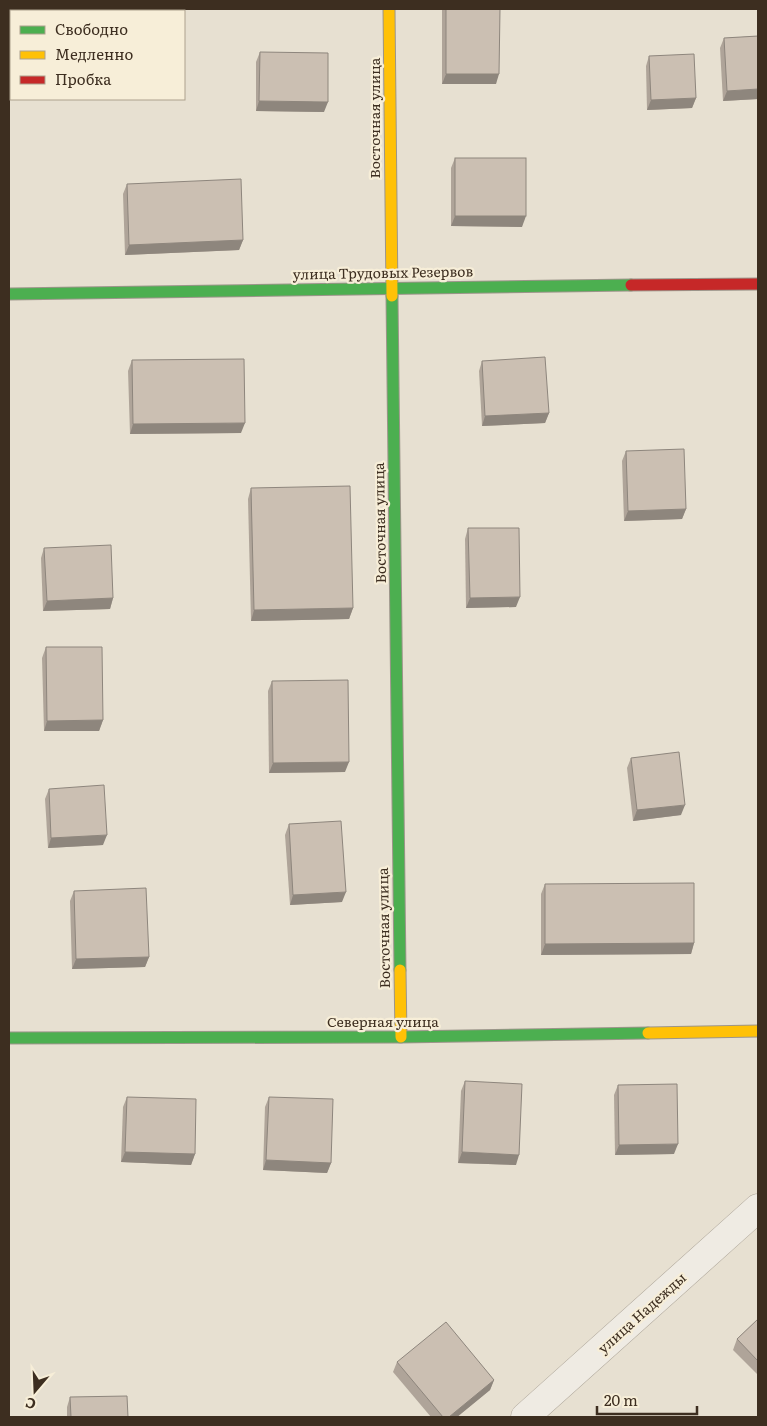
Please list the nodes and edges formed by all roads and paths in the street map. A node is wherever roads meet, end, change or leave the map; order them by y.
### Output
1 (389, 9) edge
2 (758, 284) edge
3 (392, 287) junction
4 (9, 294) edge
5 (758, 1031) edge
6 (401, 1037) junction
7 (9, 1038) edge
8 (758, 1208) edge
9 (525, 1417) edge

1 - 3 street, Восточная улица
2 - 3 street, улица Трудовых Резервов
3 - 4 street, улица Трудовых Резервов
3 - 6 street, Восточная улица
5 - 6 street, Северная улица
6 - 7 street, Северная улица
8 - 9 street, улица Надежды

